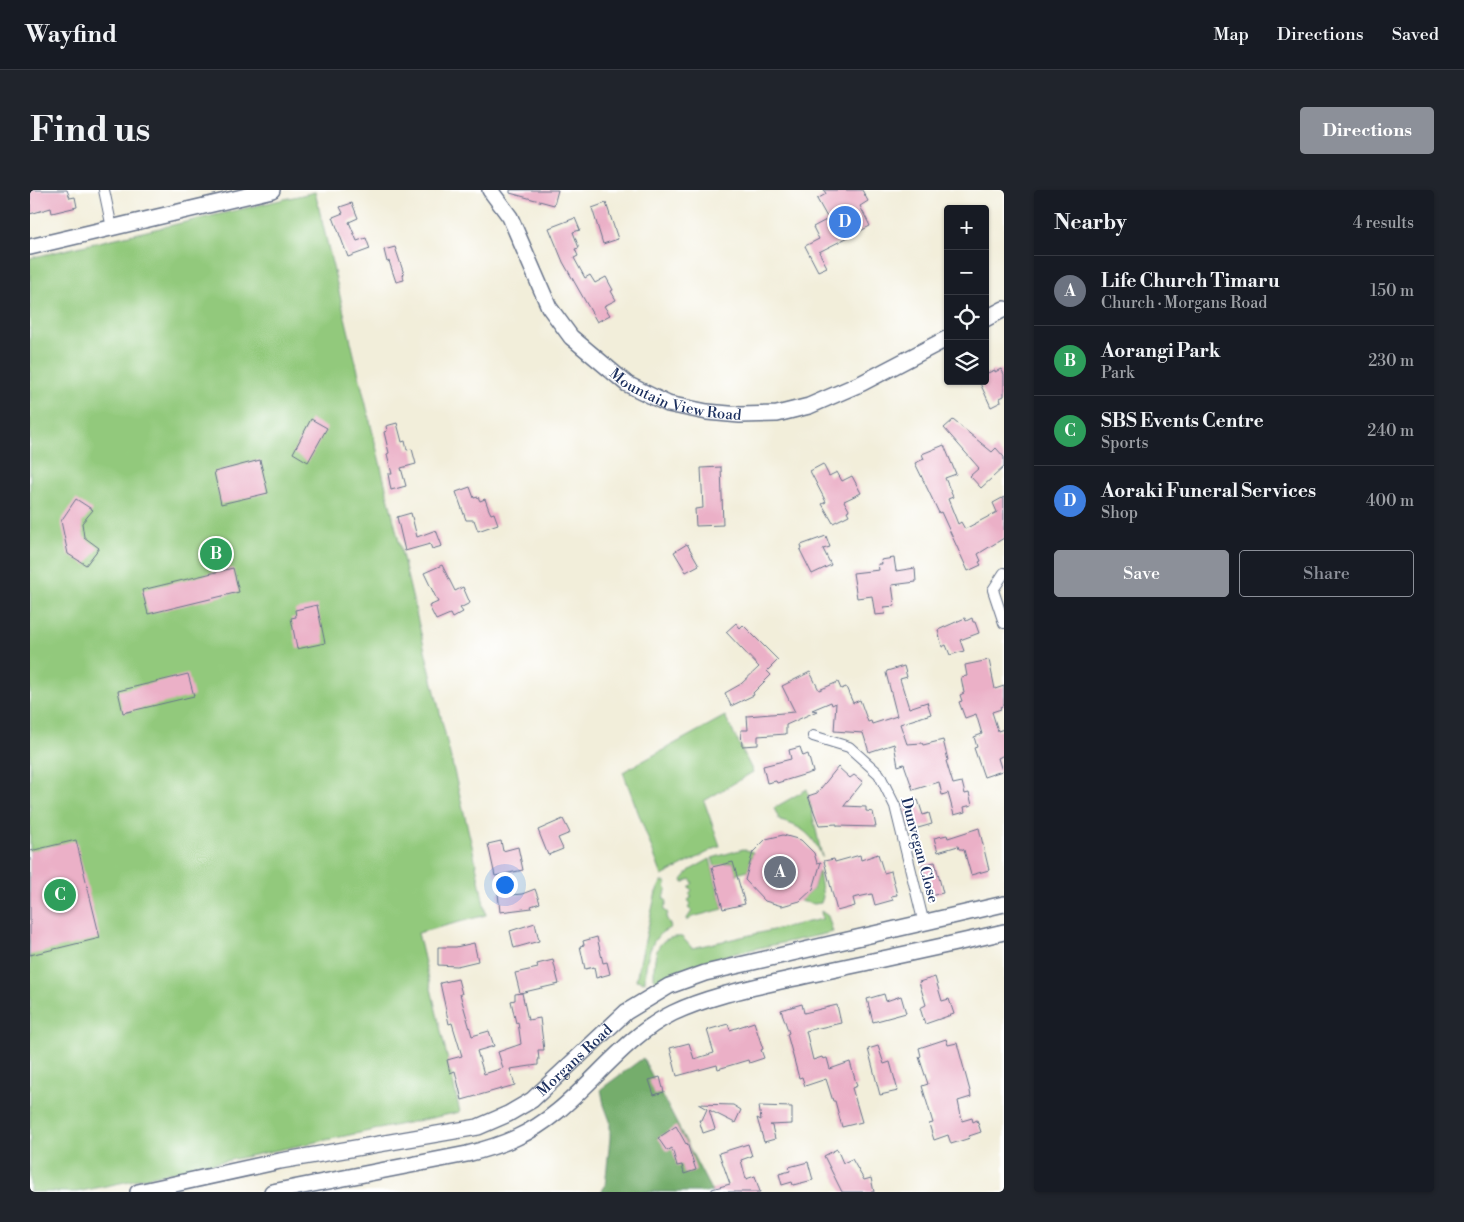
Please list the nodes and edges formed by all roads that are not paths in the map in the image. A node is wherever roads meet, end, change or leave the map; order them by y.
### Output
1 (104, 190) edge
2 (272, 190) edge
3 (490, 190) edge
4 (112, 228) junction
5 (30, 248) edge
6 (1004, 309) edge
7 (989, 317) edge
8 (944, 340) edge
9 (1004, 573) edge
10 (1004, 623) edge
11 (813, 736) dead end
12 (1004, 904) edge
13 (962, 914) junction
14 (924, 924) junction
15 (1004, 932) edge
16 (968, 940) junction
17 (138, 1192) edge
18 (272, 1192) edge

1 - 4 street
2 - 4 street
3 - 8 street, Mountain View Road
4 - 5 street
6 - 7 street
9 - 10 street
11 - 14 street, Dunvegan Close
12 - 13 street, Morgans Road
13 - 14 street, Morgans Road
13 - 16 street
14 - 17 street, Morgans Road
15 - 16 street, Morgans Road
16 - 18 street, Morgans Road

